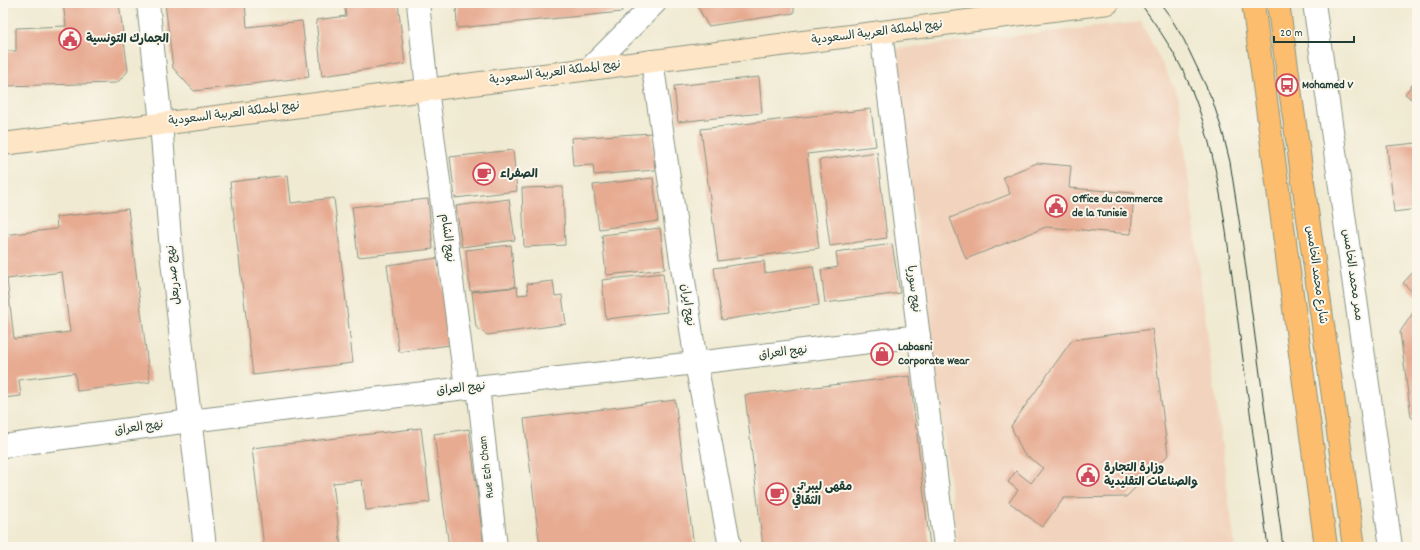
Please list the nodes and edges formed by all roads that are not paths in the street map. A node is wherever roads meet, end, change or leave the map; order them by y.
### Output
1 (148, 3) edge
2 (418, 3) edge
3 (655, 3) edge
4 (1108, 3) edge
5 (1253, 3) edge
6 (1278, 3) edge
7 (1314, 3) edge
8 (880, 32) junction
9 (652, 61) junction
10 (589, 69) junction
11 (427, 89) junction
12 (161, 123) junction
13 (3, 144) edge
14 (919, 336) junction
15 (696, 363) junction
16 (472, 388) junction
17 (190, 421) junction
18 (3, 446) edge
19 (205, 547) edge
20 (496, 547) edge
21 (730, 547) edge
22 (945, 547) edge
23 (1326, 547) edge
24 (1354, 547) edge
25 (1391, 547) edge

1 - 12 street, نهج صدربعل
2 - 11 street, نهج الشام
3 - 10 street
4 - 8 main road, نهج المملكة العربية السعودية
5 - 23 main road
6 - 24 main road, شارع محمد الخامس
7 - 25 street, ممر محمد الخامس
8 - 9 main road, نهج المملكة العربية السعودية
8 - 14 street, نهج سوريا
9 - 10 main road, نهج المملكة العربية السعودية
9 - 15 street, نهج ايران
10 - 11 main road, نهج المملكة العربية السعودية
11 - 12 main road, نهج المملكة العربية السعودية
11 - 16 street, نهج الشام
12 - 13 main road, نهج المملكة العربية السعودية
12 - 17 street, نهج صدربعل
14 - 15 street, نهج العراق
14 - 22 street, نهج سوريا
15 - 16 street, نهج العراق
15 - 21 street, نهج ايران
16 - 17 street, نهج العراق
16 - 20 street, Rue Ech Cham
17 - 18 street, نهج العراق
17 - 19 street, نهج صدربعل

